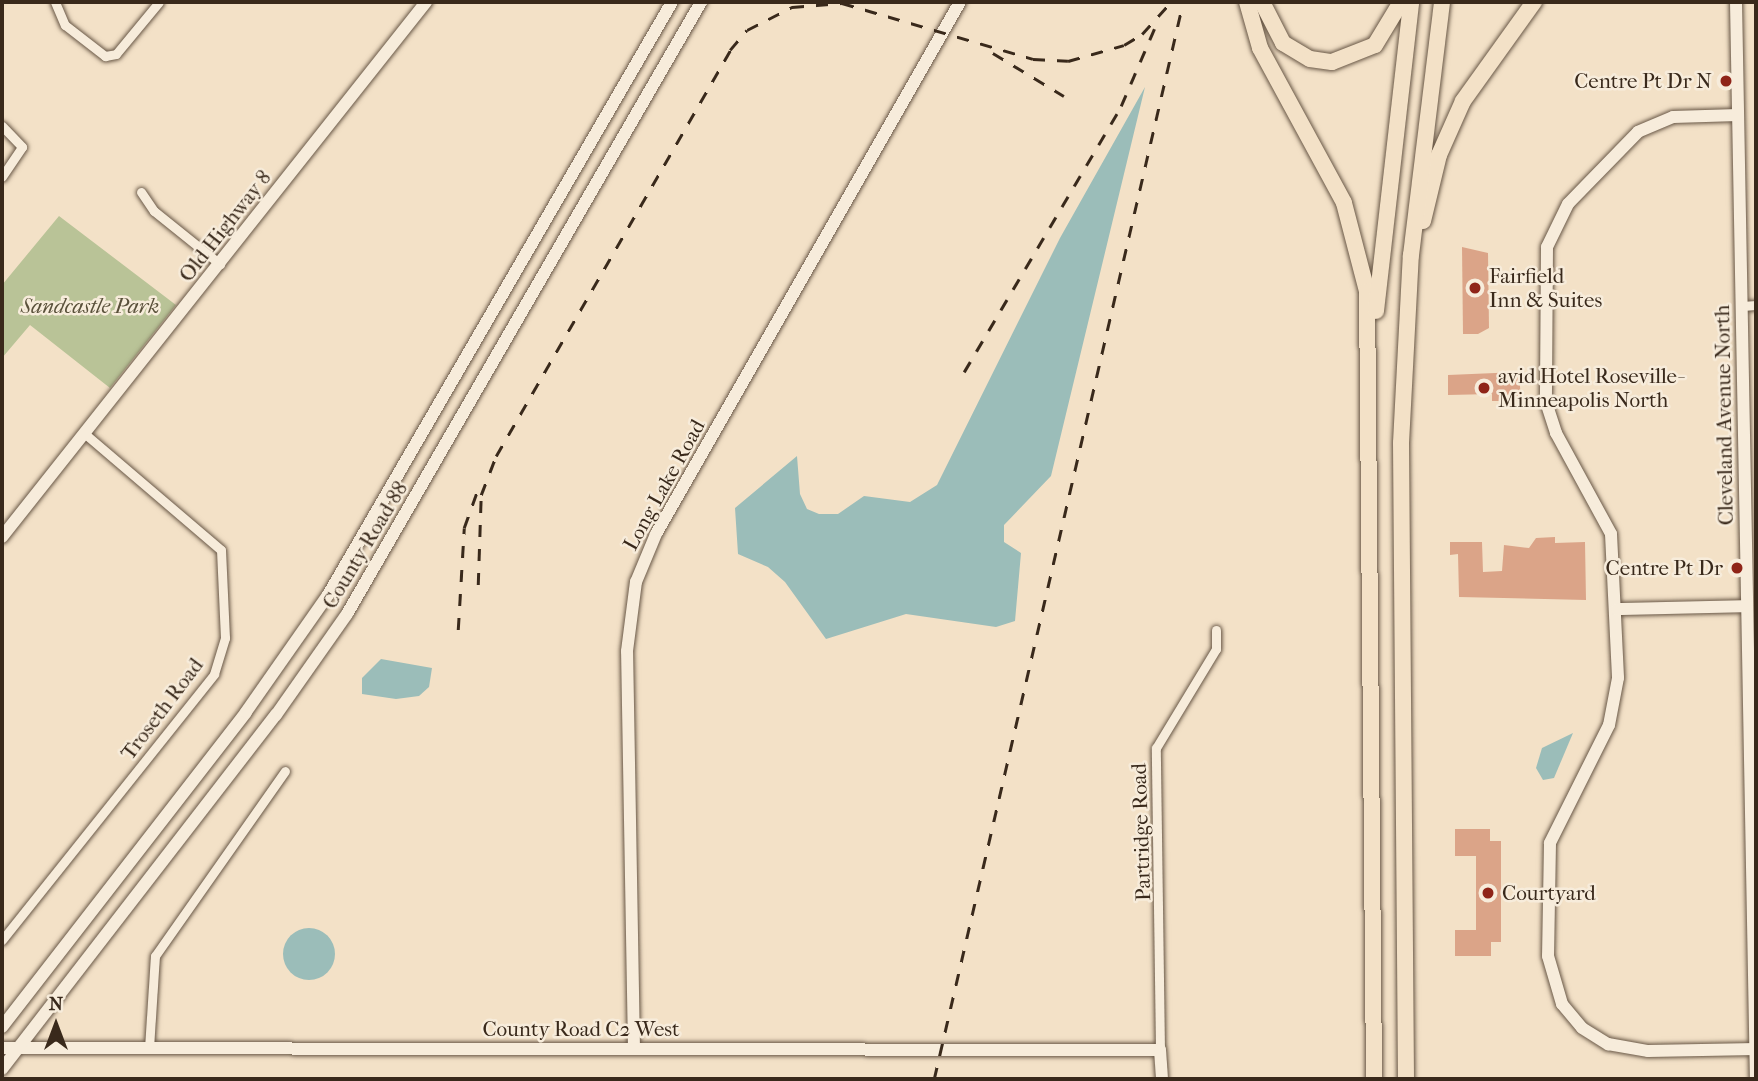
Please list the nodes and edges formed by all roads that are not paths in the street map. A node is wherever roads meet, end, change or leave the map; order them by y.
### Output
1 (55, 2) edge
2 (159, 2) edge
3 (426, 2) edge
4 (671, 2) edge
5 (701, 2) edge
6 (960, 2) edge
7 (1247, 2) edge
8 (1262, 2) edge
9 (1401, 2) edge
10 (1410, 2) edge
11 (1441, 2) edge
12 (1534, 2) edge
13 (1736, 2) edge
14 (1738, 114) junction
15 (2, 126) edge
16 (2, 177) edge
17 (141, 192) dead end
18 (220, 264) junction
19 (1756, 305) edge
20 (1742, 306) junction
21 (1370, 358) junction
22 (1404, 359) junction
23 (85, 433) junction
24 (1750, 436) edge
25 (2, 537) edge
26 (1747, 606) junction
27 (1617, 609) junction
28 (1216, 630) dead end
29 (285, 771) dead end
30 (2, 940) edge
31 (2, 1027) edge
32 (2, 1048) edge
33 (18, 1048) junction
34 (149, 1048) junction
35 (634, 1049) junction
36 (1756, 1049) edge
37 (1160, 1050) junction
38 (2, 1069) edge
39 (1162, 1079) edge
40 (1374, 1079) edge
41 (1406, 1079) edge
42 (1756, 1079) edge

1 - 2 street
3 - 18 street, Old Highway 8
4 - 31 street, County Road 88
5 - 33 street, County Road 88
6 - 35 street, Long Lake Road
7 - 21 highway
8 - 9 highway
10 - 21 highway
11 - 22 highway
12 - 22 highway
13 - 14 street, Cleveland Avenue North
14 - 20 street, Cleveland Avenue North
14 - 27 street
15 - 16 street
17 - 18 street
18 - 23 street, Old Highway 8
19 - 20 street
20 - 24 street, Cleveland Avenue North
21 - 40 highway
22 - 41 highway
23 - 25 street, Old Highway 8
23 - 30 street, Troseth Road
24 - 26 street, Cleveland Avenue North
26 - 27 street
26 - 36 street, Cleveland Avenue North
27 - 36 street
28 - 37 street, Partridge Road
29 - 34 street
32 - 33 street, County Road C2 West
33 - 34 street, County Road C2 West
33 - 38 street, County Road 88
34 - 35 street, County Road C2 West
35 - 37 street, County Road C2 West
36 - 42 street, Cleveland Avenue North
37 - 39 street

